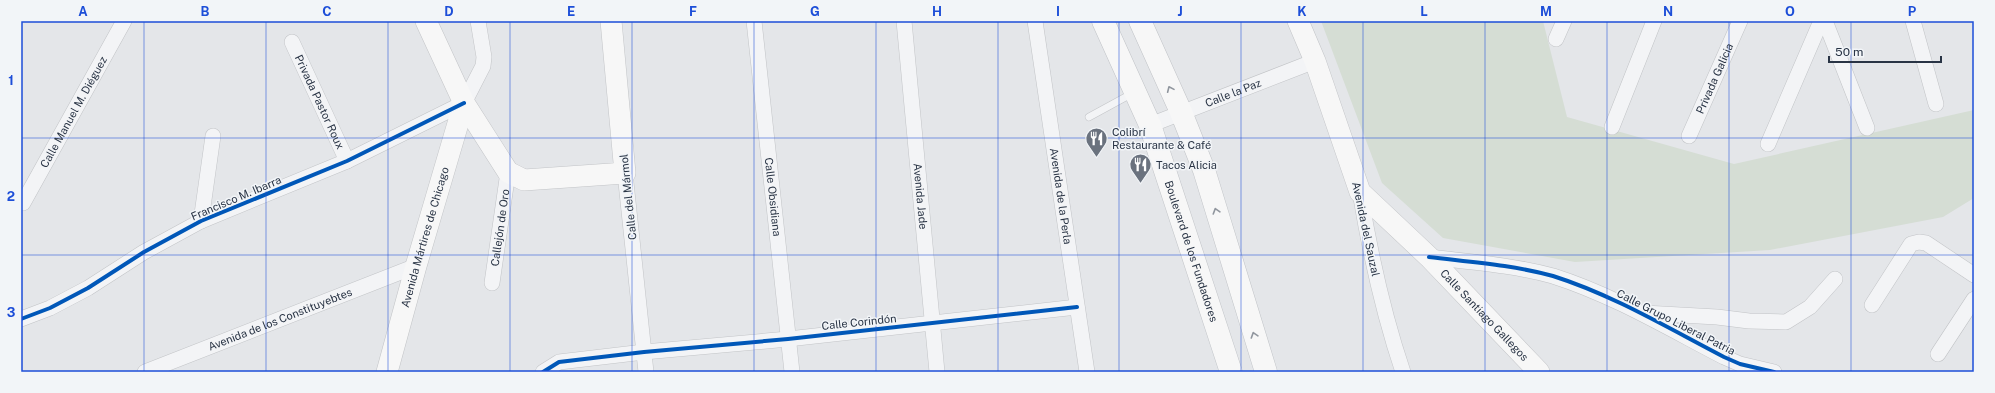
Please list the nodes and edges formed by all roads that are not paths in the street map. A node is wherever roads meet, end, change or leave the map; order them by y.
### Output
1 (124, 21) edge
2 (426, 21) edge
3 (478, 21) edge
4 (610, 21) edge
5 (754, 21) edge
6 (904, 21) edge
7 (1035, 21) edge
8 (1103, 21) edge
9 (1140, 21) edge
10 (1298, 21) edge
11 (1564, 21) edge
12 (1654, 21) edge
13 (1740, 21) edge
14 (1821, 21) edge
15 (1825, 21) edge
16 (1913, 21) edge
17 (1556, 39) dead end
18 (292, 42) dead end
19 (1316, 61) junction
20 (1135, 92) junction
21 (464, 103) junction
22 (1936, 104) dead end
23 (1181, 112) junction
24 (1089, 117) dead end
25 (1150, 125) junction
26 (1612, 127) dead end
27 (1867, 128) dead end
28 (214, 136) dead end
29 (1689, 136) dead end
30 (1768, 144) dead end
31 (347, 161) junction
32 (508, 172) junction
33 (625, 173) junction
34 (1360, 192) junction
35 (23, 203) dead end
36 (201, 221) junction
37 (1429, 257) junction
38 (416, 266) junction
39 (1974, 274) edge
40 (1835, 279) dead end
41 (492, 283) dead end
42 (1974, 299) edge
43 (1872, 305) dead end
44 (1077, 307) junction
45 (1639, 313) junction
46 (21, 319) edge
47 (932, 323) junction
48 (788, 339) junction
49 (644, 352) junction
50 (1938, 354) dead end
51 (145, 372) edge
52 (387, 372) edge
53 (543, 372) edge
54 (646, 372) edge
55 (792, 372) edge
56 (937, 372) edge
57 (1087, 372) edge
58 (1231, 372) edge
59 (1266, 372) edge
60 (1402, 372) edge
61 (1539, 372) edge
62 (1774, 372) edge

1 - 35 street, Calle Manuel M. Diéguez
2 - 21 street
3 - 21 street
4 - 33 street, Calle del Mármol
5 - 48 street, Calle Obsidiana
6 - 47 street, Avenida Jade
7 - 44 street, Avenida de la Perla
8 - 20 main road, Boulevard de los Fundadores
23 -> 9 main road
10 - 19 street, Avenida del Sauzal
11 - 17 street
12 - 26 street
13 - 29 street, Privada Galicia
14 - 30 street
15 - 27 street
16 - 22 street
18 - 31 street, Privada Pastor Roux
19 - 23 street, Calle la Paz
19 - 34 street, Avenida del Sauzal
20 - 24 lane
20 - 25 main road, Boulevard de los Fundadores
21 - 31 street, Francisco M. Ibarra
21 - 32 street
21 - 38 street, Avenida Mártires de Chicago
23 - 25 street, Calle la Paz
59 -> 23 main road
25 - 58 main road, Boulevard de los Fundadores
28 - 36 street
31 - 36 street, Francisco M. Ibarra
32 - 33 street
32 - 41 street, Callejón de Oro
33 - 49 street, Calle del Mármol
34 - 37 street, Calle Santiago Gallegos
34 - 60 street, Avenida del Sauzal
36 - 46 street, Francisco M. Ibarra
37 - 45 street, Calle Grupo Liberal Patria
37 - 61 street, Calle Santiago Gallegos
38 - 51 street, Avenida de los Constituyebtes
38 - 52 street, Avenida Mártires de Chicago
39 - 43 street
40 - 45 street
42 - 50 street
44 - 47 street, Calle Corindón
44 - 57 street, Avenida de la Perla
45 - 62 street, Calle Grupo Liberal Patria
47 - 48 street, Calle Corindón
47 - 56 street, Avenida Jade
48 - 49 street, Calle Corindón
48 - 55 street, Calle Obsidiana
49 - 53 street, Calle Corindón
49 - 54 street, Calle del Mármol

